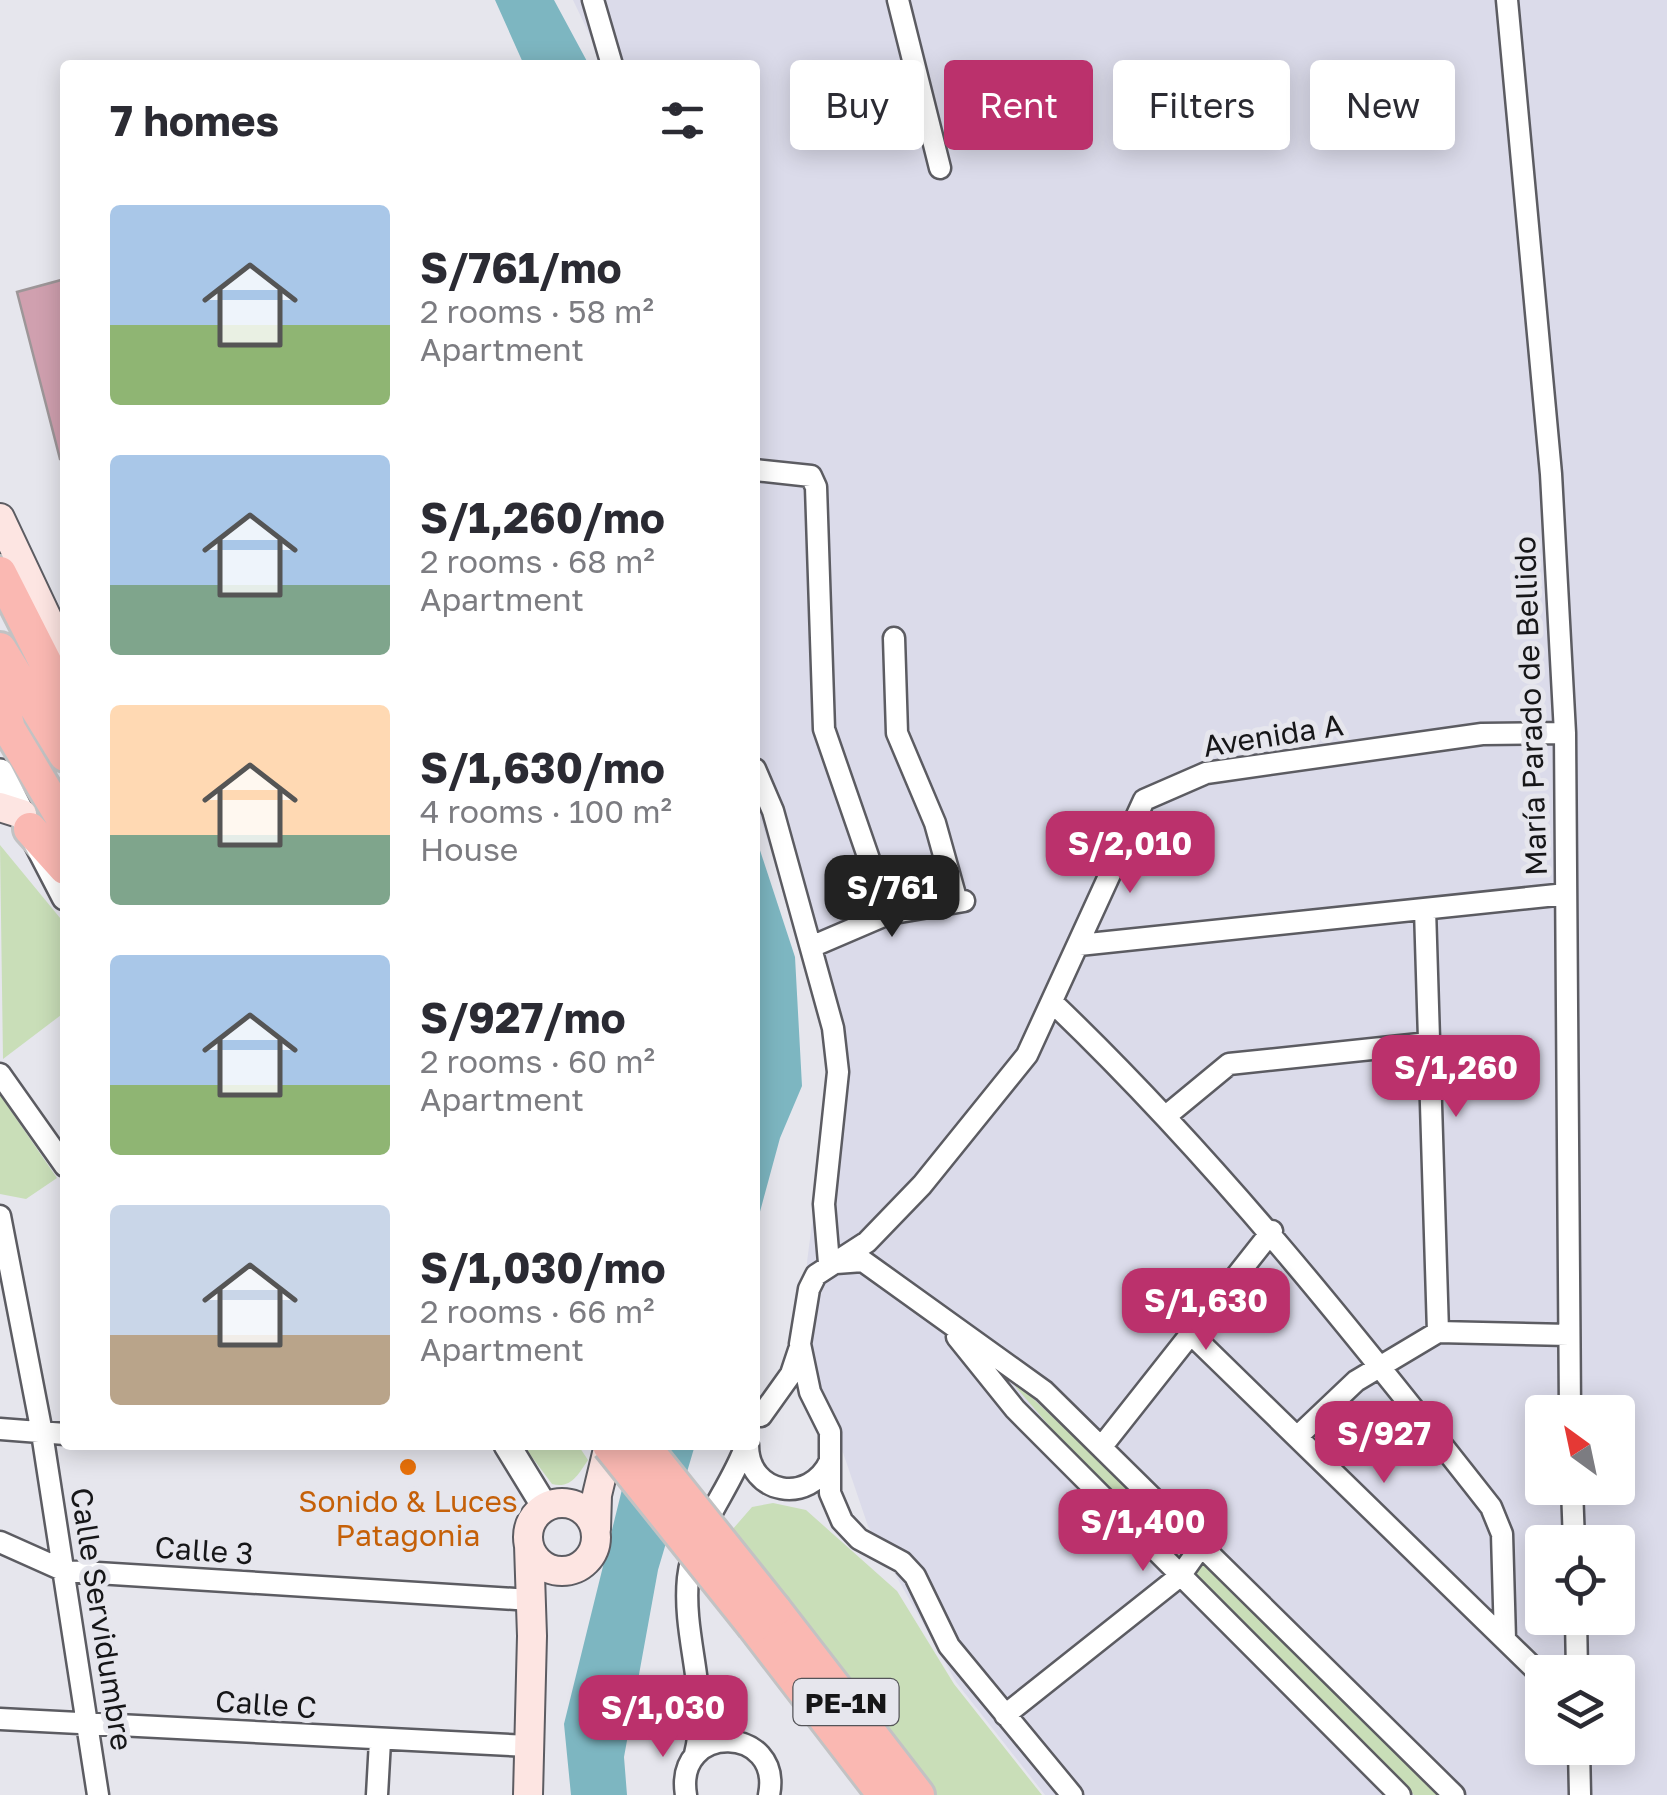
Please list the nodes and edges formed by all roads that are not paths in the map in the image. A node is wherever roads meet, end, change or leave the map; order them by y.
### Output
1 (594, 0) edge
2 (898, 0) edge
3 (1507, 0) edge
4 (611, 60) edge
5 (940, 168) dead end
6 (760, 470) edge
7 (0, 518) edge
8 (0, 572) edge
9 (894, 638) dead end
10 (60, 645) edge
11 (0, 650) edge
12 (60, 692) edge
13 (0, 694) edge
14 (1566, 733) junction
15 (60, 747) edge
16 (0, 772) edge
17 (760, 781) edge
18 (60, 814) edge
19 (17, 817) edge
20 (60, 863) edge
21 (60, 890) edge
22 (1566, 894) junction
23 (1425, 909) junction
24 (888, 914) junction
25 (1079, 945) junction
26 (811, 947) junction
27 (1052, 1002) junction
28 (1429, 1044) junction
29 (0, 1074) edge
30 (1166, 1116) junction
31 (60, 1159) edge
32 (0, 1216) edge
33 (1272, 1231) junction
34 (828, 1263) junction
35 (932, 1310) junction
36 (1438, 1332) junction
37 (1190, 1333) junction
38 (1569, 1334) junction
39 (800, 1344) junction
40 (1380, 1366) junction
41 (1570, 1395) edge
42 (760, 1417) edge
43 (760, 1419) edge
44 (823, 1420) junction
45 (0, 1429) edge
46 (42, 1433) junction
47 (60, 1434) edge
48 (1297, 1437) junction
49 (1103, 1445) junction
50 (511, 1450) edge
51 (646, 1450) edge
52 (744, 1450) edge
53 (748, 1450) edge
54 (606, 1459) edge
55 (831, 1459) junction
56 (775, 1488) junction
57 (718, 1503) junction
58 (550, 1506) junction
59 (596, 1529) junction
60 (0, 1542) edge
61 (1202, 1544) junction
62 (529, 1545) junction
63 (580, 1566) junction
64 (65, 1571) junction
65 (1180, 1576) junction
66 (531, 1600) junction
67 (764, 1618) junction
68 (532, 1636) junction
69 (1504, 1639) junction
70 (1525, 1659) edge
71 (698, 1688) junction
72 (1005, 1714) junction
73 (0, 1719) edge
74 (90, 1723) junction
75 (380, 1741) junction
76 (736, 1741) junction
77 (529, 1746) junction
78 (696, 1754) junction
79 (1579, 1765) edge
80 (98, 1795) edge
81 (377, 1795) edge
82 (528, 1795) edge
83 (686, 1795) edge
84 (770, 1795) edge
85 (884, 1795) edge
86 (918, 1795) edge
87 (1072, 1795) edge
88 (1400, 1795) edge
89 (1454, 1795) edge
90 (1580, 1795) edge

1 - 4 street
2 - 5 street
3 - 14 street, María Parado de Bellido
6 - 24 street
7 - 10 main road
8 - 12 highway
9 - 24 street
11 - 15 highway
13 - 18 highway
14 - 22 street, María Parado de Bellido
14 - 25 street, Avenida A
16 - 19 street
17 - 26 street
19 - 20 highway
19 - 21 street
22 - 23 street
22 - 38 street, María Parado de Bellido
23 - 25 street
23 - 28 street
24 - 26 street
25 - 27 street, Avenida A
26 - 34 street
27 - 30 street
27 - 34 street, Avenida A
28 - 30 street
28 - 36 street
29 - 31 street
30 - 33 street
32 - 46 street, Calle Servidumbre
33 - 37 street
33 - 40 street
34 - 35 street
34 - 39 street
35 - 49 street
35 - 65 street
36 - 38 street
36 - 40 street
37 - 48 street
37 - 49 street
38 - 41 street, María Parado de Bellido
39 - 42 street
39 - 44 street
40 - 48 street
40 - 69 street
43 - 44 street
44 - 55 street
45 - 46 street
46 - 47 street
46 - 64 street, Calle Servidumbre
48 - 69 street
49 - 61 street
50 - 58 street
51 - 67 highway, PE-1N, bridge
52 - 57 street
53 - 56 street
54 - 58 main road
54 - 59 main road
54 - 67 highway, PE-1N, bridge
55 - 56 street
55 - 72 street
56 - 57 street
57 - 71 street
58 - 59 main road
58 - 62 main road
59 - 63 main road
60 - 64 street, Calle 3
61 - 65 street
61 - 89 street
62 - 63 main road
62 - 66 main road
63 - 68 main road
64 - 66 street, Calle 3
64 - 74 street, Calle Servidumbre
65 - 72 street
65 - 88 street
66 - 68 main road
67 - 85 highway, PE-1N
67 - 86 highway, PE-1N
68 - 77 main road
69 - 70 street
71 - 76 street
71 - 78 street
72 - 87 street
73 - 74 street, Calle C
74 - 75 street, Calle C
74 - 80 street, Calle Servidumbre
75 - 77 street, Calle C
75 - 81 street
76 - 78 street
76 - 84 street
77 - 82 main road
78 - 83 street
79 - 90 street

